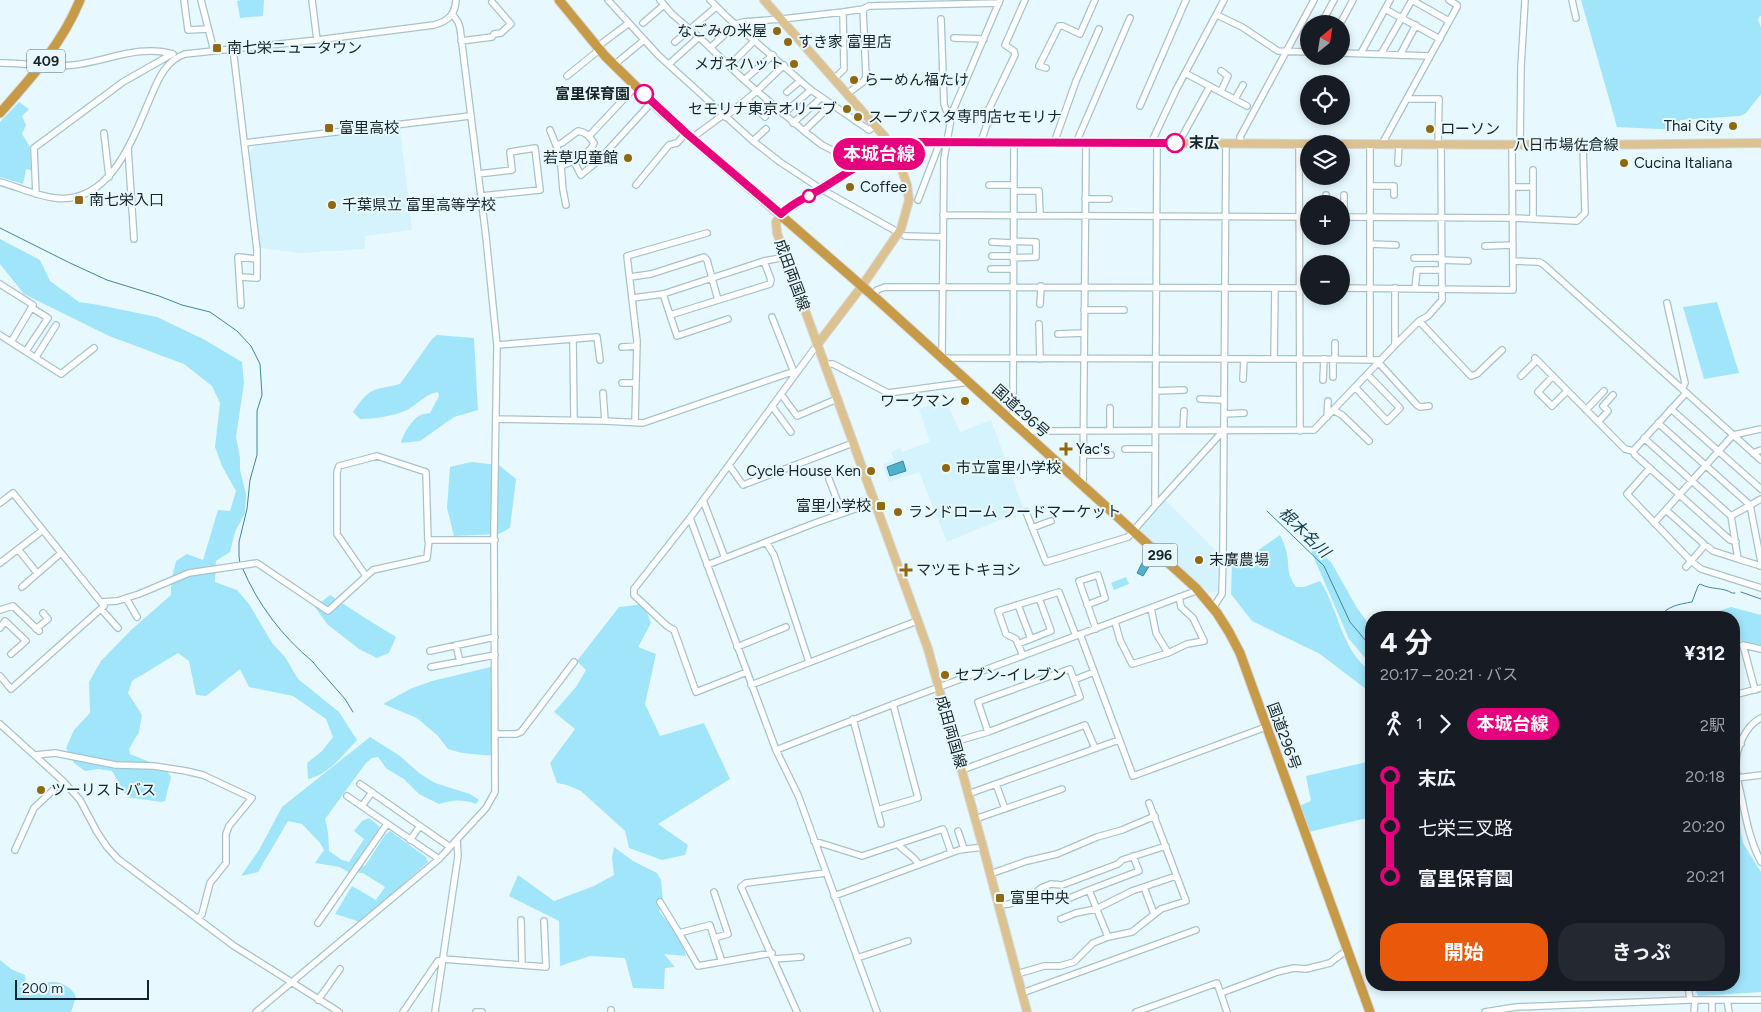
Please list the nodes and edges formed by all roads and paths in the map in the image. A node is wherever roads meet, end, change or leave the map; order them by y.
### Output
1 (80, 0) edge
2 (184, 0) edge
3 (202, 0) edge
4 (312, 0) edge
5 (462, 0) edge
6 (559, 0) edge
7 (610, 0) edge
8 (710, 0) edge
9 (764, 0) edge
10 (1025, 0) edge
11 (1096, 0) edge
12 (1186, 0) edge
13 (1224, 0) edge
14 (1314, 0) edge
15 (1353, 0) edge
16 (1390, 0) edge
17 (1412, 0) edge
18 (1449, 0) edge
19 (1525, 0) edge
20 (1572, 0) edge
21 (1331, 1) edge
22 (456, 2) edge
23 (492, 2) dead end
24 (662, 2) edge
25 (1000, 2) edge
26 (867, 5) edge
27 (716, 7) junction
28 (1386, 9) junction
29 (843, 12) junction
30 (453, 15) junction
31 (1217, 15) junction
32 (1325, 15) edge
33 (1345, 15) edge
34 (1401, 17) junction
35 (941, 18) dead end
36 (1130, 18) dead end
37 (1576, 18) dead end
38 (782, 19) junction
39 (1449, 21) junction
40 (629, 23) junction
41 (643, 23) dead end
42 (736, 24) junction
43 (1416, 26) junction
44 (208, 29) junction
45 (1100, 29) dead end
46 (689, 30) junction
47 (699, 37) junction
48 (954, 38) dead end
49 (984, 39) junction
50 (1440, 39) junction
51 (317, 40) junction
52 (644, 40) junction
53 (755, 40) junction
54 (461, 41) junction
55 (675, 42) dead end
56 (710, 48) junction
57 (233, 49) junction
58 (598, 49) junction
59 (214, 51) junction
60 (1286, 51) junction
61 (1300, 52) edge
62 (1350, 53) edge
63 (1361, 53) junction
64 (1382, 54) junction
65 (175, 55) junction
66 (773, 55) junction
67 (1400, 55) junction
68 (1430, 56) junction
69 (0, 64) edge
70 (669, 64) junction
71 (42, 65) junction
72 (614, 65) junction
73 (784, 65) junction
74 (729, 66) junction
75 (1046, 68) dead end
76 (1221, 71) dead end
77 (1186, 73) junction
78 (567, 76) dead end
79 (1068, 77) dead end
80 (834, 79) junction
81 (744, 80) junction
82 (800, 80) junction
83 (1076, 81) junction
84 (1243, 85) dead end
85 (636, 86) junction
86 (1210, 86) junction
87 (812, 90) junction
88 (756, 91) junction
89 (1221, 91) junction
90 (788, 92) dead end
91 (847, 94) junction
92 (821, 98) junction
93 (747, 99) junction
94 (1236, 99) junction
95 (1407, 99) junction
96 (652, 102) junction
97 (831, 105) junction
98 (1140, 106) dead end
99 (1247, 106) dead end
100 (0, 113) edge
101 (952, 113) junction
102 (783, 114) junction
103 (470, 116) junction
104 (724, 116) junction
105 (765, 116) dead end
106 (794, 123) junction
107 (876, 126) junction
108 (766, 129) dead end
109 (550, 130) dead end
110 (804, 131) junction
111 (104, 133) dead end
112 (589, 136) junction
113 (689, 136) junction
114 (753, 141) junction
115 (981, 142) junction
116 (1054, 142) junction
117 (244, 143) junction
118 (1014, 143) junction
119 (1076, 143) junction
120 (1086, 143) junction
121 (1155, 143) junction
122 (1761, 143) edge
123 (943, 144) junction
124 (1178, 144) junction
125 (1226, 144) junction
126 (1242, 144) junction
127 (1299, 144) joint
128 (1350, 144) edge
129 (1370, 144) junction
130 (1382, 144) junction
131 (1398, 144) junction
132 (1440, 144) junction
133 (556, 145) junction
134 (1516, 145) junction
135 (1583, 145) junction
136 (128, 146) junction
137 (892, 148) junction
138 (574, 162) junction
139 (1398, 163) dead end
140 (860, 164) junction
141 (561, 166) junction
142 (1533, 170) dead end
143 (478, 174) junction
144 (109, 177) junction
145 (0, 182) edge
146 (636, 185) dead end
147 (989, 185) dead end
148 (1370, 186) junction
149 (1512, 187) junction
150 (1532, 187) junction
151 (1014, 188) junction
152 (821, 189) junction
153 (36, 194) junction
154 (1394, 195) dead end
155 (481, 196) junction
156 (1084, 199) junction
157 (1109, 199) dead end
158 (918, 200) dead end
159 (566, 205) dead end
160 (781, 214) junction
161 (943, 215) junction
162 (1013, 215) junction
163 (1040, 215) junction
164 (1084, 215) junction
165 (1157, 217) junction
166 (1226, 217) junction
167 (1300, 217) junction
168 (1350, 217) edge
169 (1370, 217) junction
170 (1442, 218) junction
171 (1513, 218) junction
172 (1533, 218) junction
173 (894, 230) dead end
174 (707, 233) dead end
175 (905, 236) dead end
176 (943, 237) junction
177 (134, 239) dead end
178 (992, 242) dead end
179 (1013, 242) junction
180 (1370, 244) junction
181 (1396, 245) dead end
182 (1514, 245) junction
183 (1485, 246) dead end
184 (992, 256) dead end
185 (786, 257) junction
186 (1013, 257) junction
187 (1414, 258) dead end
188 (258, 259) junction
189 (1441, 259) junction
190 (764, 261) junction
191 (1468, 261) dead end
192 (1514, 261) junction
193 (990, 269) dead end
194 (1013, 269) junction
195 (1441, 270) junction
196 (630, 277) junction
197 (712, 277) junction
198 (240, 278) junction
199 (0, 284) edge
200 (862, 286) junction
201 (942, 286) junction
202 (1013, 286) junction
203 (1041, 286) junction
204 (1084, 286) junction
205 (1156, 287) junction
206 (1224, 287) junction
207 (1275, 288) junction
208 (1299, 288) junction
209 (1350, 288) edge
210 (1369, 288) junction
211 (1395, 288) junction
212 (1415, 289) junction
213 (1441, 289) junction
214 (663, 294) junction
215 (874, 296) junction
216 (633, 298) junction
217 (718, 300) junction
218 (1667, 303) dead end
219 (1040, 304) dead end
220 (241, 305) dead end
221 (32, 308) junction
222 (1084, 310) junction
223 (1124, 310) dead end
224 (670, 315) junction
225 (772, 317) dead end
226 (728, 319) dead end
227 (1419, 321) junction
228 (1039, 324) dead end
229 (56, 325) dead end
230 (1084, 333) junction
231 (1058, 334) dead end
232 (0, 335) edge
233 (573, 339) junction
234 (11, 342) junction
235 (1335, 343) dead end
236 (497, 345) junction
237 (817, 345) junction
238 (1395, 345) junction
239 (637, 346) junction
240 (622, 347) dead end
241 (94, 348) dead end
242 (1502, 350) dead end
243 (26, 351) junction
244 (36, 357) junction
245 (942, 358) junction
246 (1156, 358) junction
247 (1013, 359) junction
248 (1040, 359) junction
249 (1084, 359) junction
250 (1224, 359) junction
251 (1244, 359) junction
252 (1274, 359) junction
253 (1299, 359) junction
254 (1324, 359) junction
255 (1334, 359) junction
256 (600, 360) dead end
257 (1370, 360) junction
258 (1380, 361) junction
259 (824, 364) junction
260 (795, 375) junction
261 (1368, 375) junction
262 (1521, 376) dead end
263 (1553, 376) junction
264 (1333, 377) dead end
265 (1243, 379) dead end
266 (1323, 380) dead end
267 (969, 382) junction
268 (622, 383) dead end
269 (636, 383) junction
270 (1356, 388) junction
271 (1184, 390) dead end
272 (1156, 391) junction
273 (1567, 391) junction
274 (1604, 391) dead end
275 (1684, 391) junction
276 (603, 392) dead end
277 (781, 394) junction
278 (1613, 396) dead end
279 (837, 399) junction
280 (1200, 400) dead end
281 (1224, 400) junction
282 (1328, 401) dead end
283 (772, 406) junction
284 (1429, 406) dead end
285 (1110, 408) dead end
286 (1671, 409) junction
287 (1333, 410) junction
288 (1586, 410) junction
289 (1184, 411) dead end
290 (1244, 413) dead end
291 (1224, 414) junction
292 (1327, 417) junction
293 (496, 419) junction
294 (574, 420) junction
295 (604, 421) junction
296 (1598, 422) junction
297 (1658, 423) junction
298 (634, 424) junction
299 (1023, 427) junction
300 (1761, 429) edge
301 (1084, 430) junction
302 (1110, 430) junction
303 (1155, 430) junction
304 (1183, 430) junction
305 (1224, 430) junction
306 (1300, 431) junction
307 (791, 432) dead end
308 (1733, 435) junction
309 (1644, 438) junction
310 (1369, 441) dead end
311 (853, 443) junction
312 (1126, 449) dead end
313 (1155, 450) junction
314 (1761, 450) edge
315 (1633, 451) junction
316 (1718, 451) junction
317 (1753, 453) junction
318 (1084, 455) junction
319 (1111, 455) dead end
320 (1761, 460) edge
321 (729, 465) junction
322 (1706, 466) junction
323 (1650, 468) junction
324 (829, 479) dead end
325 (1692, 482) junction
326 (1083, 486) junction
327 (1761, 489) edge
328 (1679, 496) junction
329 (1761, 499) edge
330 (703, 500) junction
331 (874, 502) junction
332 (0, 503) edge
333 (1750, 505) junction
334 (1155, 506) junction
335 (1666, 510) junction
336 (1026, 512) dead end
337 (842, 513) junction
338 (1731, 516) junction
339 (690, 518) junction
340 (1051, 521) dead end
341 (1654, 523) junction
342 (1032, 528) junction
343 (43, 530) junction
344 (1134, 531) junction
345 (429, 540) junction
346 (495, 540) junction
347 (766, 542) junction
348 (1736, 542) junction
349 (1708, 547) dead end
350 (18, 549) junction
351 (61, 552) junction
352 (725, 558) junction
353 (1738, 559) junction
354 (1691, 561) junction
355 (0, 563) edge
356 (707, 565) junction
357 (1761, 566) edge
358 (1686, 567) dead end
359 (37, 573) junction
360 (366, 576) junction
361 (22, 586) dead end
362 (1196, 588) junction
363 (1761, 588) edge
364 (1179, 597) junction
365 (126, 598) junction
366 (1039, 598) junction
367 (1087, 604) junction
368 (101, 605) junction
369 (1018, 605) junction
370 (1151, 608) junction
371 (1214, 608) junction
372 (0, 610) edge
373 (42, 613) dead end
374 (137, 616) dead end
375 (918, 621) junction
376 (1115, 622) junction
377 (786, 627) dead end
378 (0, 628) edge
379 (118, 628) dead end
380 (1096, 629) junction
381 (1078, 635) junction
382 (495, 638) junction
383 (1031, 639) junction
384 (1018, 644) junction
385 (456, 645) junction
386 (737, 647) junction
387 (1761, 649) edge
388 (430, 650) dead end
389 (1168, 653) junction
390 (11, 654) dead end
391 (495, 655) junction
392 (1023, 656) junction
393 (460, 662) junction
394 (574, 662) dead end
395 (809, 662) junction
396 (431, 667) dead end
397 (747, 672) junction
398 (1094, 672) junction
399 (0, 676) edge
400 (1074, 680) junction
401 (751, 685) junction
402 (939, 687) junction
403 (1758, 689) edge
404 (1740, 694) edge
405 (893, 704) junction
406 (1761, 718) edge
407 (853, 720) junction
408 (0, 724) edge
409 (1266, 728) junction
410 (3, 731) edge
411 (988, 732) junction
412 (495, 734) junction
413 (1119, 740) junction
414 (954, 742) junction
415 (1741, 744) joint
416 (1740, 747) edge
417 (1095, 748) junction
418 (776, 750) junction
419 (34, 755) junction
420 (962, 770) junction
421 (1761, 775) edge
422 (1740, 778) edge
423 (63, 781) junction
424 (360, 784) dead end
425 (996, 784) junction
426 (1062, 789) dead end
427 (372, 792) junction
428 (1740, 792) edge
429 (968, 794) junction
430 (347, 796) dead end
431 (1149, 803) dead end
432 (362, 806) junction
433 (1005, 809) junction
434 (878, 810) junction
435 (1155, 816) junction
436 (975, 820) junction
437 (387, 824) junction
438 (881, 824) dead end
439 (420, 826) junction
440 (958, 831) dead end
441 (410, 840) junction
442 (457, 840) junction
443 (814, 841) junction
444 (898, 844) junction
445 (450, 846) junction
446 (1166, 846) junction
447 (983, 847) junction
448 (964, 849) junction
449 (15, 850) dead end
450 (951, 852) junction
451 (1133, 856) junction
452 (439, 860) junction
453 (1761, 862) edge
454 (919, 865) junction
455 (826, 873) junction
456 (990, 874) junction
457 (1176, 876) junction
458 (1144, 887) junction
459 (1089, 890) junction
460 (714, 892) dead end
461 (834, 896) junction
462 (1065, 900) dead end
463 (660, 902) dead end
464 (998, 905) junction
465 (1096, 909) junction
466 (1154, 914) junction
467 (198, 919) junction
468 (1061, 919) dead end
469 (520, 920) dead end
470 (544, 921) dead end
471 (318, 923) dead end
472 (1196, 930) dead end
473 (679, 933) junction
474 (1108, 937) junction
475 (714, 938) junction
476 (908, 941) dead end
477 (1347, 950) junction
478 (773, 956) junction
479 (801, 957) dead end
480 (857, 958) junction
481 (443, 959) junction
482 (722, 962) junction
483 (522, 965) junction
484 (340, 969) dead end
485 (1017, 974) junction
486 (292, 983) junction
487 (1690, 991) edge
488 (1022, 993) junction
489 (1221, 993) junction
490 (318, 1000) junction
491 (1693, 1000) junction
492 (1712, 1000) junction
493 (1727, 1000) junction
494 (1761, 1000) edge
495 (256, 1012) edge
496 (339, 1012) edge
497 (403, 1012) edge
498 (435, 1012) edge
499 (476, 1012) edge
500 (482, 1012) edge
501 (797, 1012) edge
502 (877, 1012) edge
503 (1027, 1012) edge
504 (1136, 1012) edge
505 (1227, 1012) edge
506 (1370, 1012) edge
507 (1485, 1012) edge
508 (1694, 1012) edge
509 (1712, 1012) edge
510 (1729, 1012) edge

1 - 71 highway, 409
2 - 44 street
3 - 44 street
4 - 51 street
5 - 22 street
6 - 58 highway, 国道296号 / 296
7 - 40 street
8 - 27 street
9 - 38 main road
10 - 115 street
11 - 75 street
12 - 98 street
13 - 31 street
14 - 60 street
15 - 33 street
16 - 28 street
17 - 34 street
17 - 39 street
18 - 39 street
19 - 134 street
20 - 37 street
21 - 32 street
22 - 30 street
23 - 54 street
24 - 41 street
24 - 46 street
25 - 26 street
25 - 49 street
26 - 29 street
26 - 91 street
27 - 42 street
27 - 46 street
28 - 34 street
28 - 63 street
29 - 38 street
29 - 80 street
30 - 51 street
30 - 54 street
31 - 60 street
31 - 77 street
34 - 43 street
34 - 64 street
35 - 101 street
36 - 119 street
38 - 42 street
38 - 80 main road
39 - 50 street
40 - 52 street
40 - 58 street
42 - 53 street
42 - 56 street
43 - 50 street
43 - 67 street
44 - 59 street
45 - 83 street
46 - 47 street
46 - 55 street
47 - 56 street
47 - 70 street
48 - 49 street
49 - 101 street
50 - 68 street
51 - 57 street
52 - 70 street
52 - 72 street
53 - 66 street
53 - 74 street
54 - 103 street
56 - 74 street
57 - 59 street
57 - 117 street
58 - 72 highway, 国道296号 / 296
58 - 78 street
59 - 65 street
60 - 61 street
60 - 126 street
62 - 63 street
63 - 64 street
64 - 67 street
65 - 71 street
65 - 136 street
65 - 153 street
66 - 73 street
66 - 81 street
67 - 68 street
68 - 95 street
69 - 71 street
70 - 104 street
71 - 100 highway, 409
72 - 85 highway, 国道296号 / 296
73 - 82 street
73 - 88 street
74 - 81 street
76 - 89 street
77 - 86 street
77 - 121 street
79 - 83 street
80 - 91 main road
81 - 88 street
82 - 87 street
82 - 90 street
83 - 116 street
84 - 94 street
85 - 96 highway, 国道296号 / 296
85 - 112 street
86 - 89 street
86 - 124 street
87 - 92 street
87 - 102 street
88 - 93 street
88 - 102 street
89 - 94 street
91 - 107 main road
92 - 97 street
92 - 106 street
93 - 104 street
93 - 105 street
94 - 99 street
95 - 130 street
95 - 132 street
96 - 113 highway, 国道296号 / 296
96 - 138 street
97 - 107 street
97 - 110 street
101 - 123 street
102 - 106 street
103 - 117 street
103 - 143 street
104 - 113 street
104 - 114 street
106 - 110 street
107 - 137 main road
108 - 114 street
109 - 133 street
110 - 140 street
111 - 144 street
112 - 133 street
112 - 138 street
113 - 146 street
113 - 160 highway, 国道296号 / 296
114 - 152 street
115 - 118 main road
115 - 123 main road
116 - 118 main road
116 - 119 main road
117 - 188 street
118 - 151 street
119 - 120 main road
120 - 121 main road
120 - 156 street
121 - 124 main road
121 - 165 street
122 - 135 main road, 八日市場佐倉線
123 - 137 main road
123 - 158 street
123 - 161 street
124 - 125 main road
125 - 126 main road
125 - 166 street
126 - 127 main road
127 - 167 street
128 - 129 main road, 八日市場佐倉線
129 - 130 main road, 八日市場佐倉線
129 - 148 street
130 - 131 main road, 八日市場佐倉線
131 - 132 main road, 八日市場佐倉線
131 - 139 street
132 - 134 main road, 八日市場佐倉線
132 - 170 street
133 - 141 street
134 - 135 main road, 八日市場佐倉線
134 - 149 street
135 - 172 street
136 - 144 street
136 - 177 street
137 - 140 main road
137 - 200 main road
138 - 141 street
140 - 152 main road
141 - 159 street
142 - 150 street
143 - 155 street
143 - 155 street
144 - 153 street
145 - 153 street
147 - 151 street
148 - 154 street
148 - 169 street
149 - 150 street
149 - 171 street
150 - 172 street
151 - 162 street
151 - 163 street
152 - 160 main road
152 - 173 street
155 - 236 street
156 - 157 street
156 - 164 street
160 - 185 main road, 成田両国線
160 - 200 highway, 国道296号 / 296
161 - 162 street
161 - 176 street
162 - 163 street
162 - 179 street
163 - 164 street
164 - 165 street
164 - 204 street
165 - 166 street
165 - 205 street
166 - 167 street
166 - 206 street
167 - 208 street
168 - 169 street
169 - 170 street
169 - 180 street
170 - 171 street
170 - 189 street
171 - 172 street
171 - 182 street
174 - 196 street
175 - 176 street
176 - 201 street
178 - 179 street
179 - 186 street
179 - 186 street
180 - 181 street
180 - 210 street
182 - 183 street
182 - 192 street
184 - 186 street
185 - 190 street
185 - 237 main road, 成田両国線
186 - 194 street
187 - 189 street
188 - 198 street
188 - 198 street
189 - 191 street
189 - 195 street
190 - 197 street
190 - 217 street
192 - 213 street
192 - 275 street
193 - 194 street
194 - 202 street
195 - 212 street
195 - 213 street
196 - 197 street
196 - 216 street
197 - 214 street
197 - 217 street
198 - 220 street
199 - 221 street
200 - 215 highway, 国道296号 / 296
200 - 237 main road
201 - 202 street
201 - 215 street
201 - 245 street
202 - 203 street
202 - 247 street
203 - 204 street
203 - 219 street
204 - 205 street
204 - 222 street
205 - 206 street
205 - 246 street
206 - 207 street
206 - 250 street
207 - 208 street
207 - 252 street
208 - 253 street
209 - 210 street
210 - 211 street
210 - 257 street
211 - 212 street
211 - 238 street
212 - 213 street
213 - 227 street
214 - 216 street
214 - 224 street
215 - 245 highway, 国道296号 / 296
216 - 239 street
217 - 224 street
218 - 275 street
221 - 234 street
221 - 243 street
222 - 223 street
222 - 230 street
224 - 226 street
225 - 260 street
227 - 238 street
227 - 242 street
228 - 248 street
229 - 244 street
230 - 231 street
230 - 249 street
232 - 234 street
233 - 236 street
233 - 256 street
233 - 294 street
234 - 243 street
235 - 255 street
236 - 293 street
237 - 259 main road, 成田両国線
237 - 260 street
238 - 258 street
239 - 240 street
239 - 269 street
241 - 244 street
243 - 244 street
245 - 247 street
245 - 267 highway, 国道296号 / 296
246 - 249 street
246 - 250 street
246 - 272 street
247 - 248 street
247 - 299 street
248 - 249 street
249 - 301 street
250 - 251 street
250 - 281 street
251 - 252 street
251 - 265 street
252 - 253 street
253 - 254 street
253 - 306 street
254 - 255 street
254 - 266 street
255 - 257 street
255 - 264 street
257 - 258 street
258 - 261 street
258 - 284 street
259 - 267 street
259 - 279 main road, 成田両国線
260 - 277 street
260 - 298 street
261 - 270 street
261 - 270 street
262 - 263 street
263 - 273 street
263 - 273 street
267 - 299 highway, 国道296号 / 296
268 - 269 street
269 - 298 street
270 - 287 street
271 - 272 street
272 - 303 street
273 - 288 street
274 - 288 street
275 - 286 street
275 - 308 street
276 - 295 street
277 - 279 street
277 - 283 street
278 - 296 street
279 - 311 main road, 成田両国線
280 - 281 street
281 - 291 street
282 - 292 street
283 - 307 street
283 - 321 street
285 - 302 street
286 - 297 street
286 - 316 street
287 - 292 street
287 - 310 street
288 - 296 street
289 - 304 street
290 - 291 street
291 - 305 street
292 - 306 street
293 - 294 street
293 - 346 street
294 - 295 street
295 - 298 street
296 - 315 street
297 - 309 street
297 - 322 street
299 - 301 street
299 - 326 highway, 国道296号 / 296
300 - 308 street
301 - 302 street
301 - 318 street
302 - 303 street
303 - 304 street
303 - 313 street
304 - 305 street
305 - 306 street
305 - 334 street
305 - 371 street
308 - 316 street
308 - 317 street
309 - 315 street
309 - 325 street
311 - 321 street
311 - 331 main road, 成田両国線
312 - 313 street
313 - 334 street
314 - 317 street
315 - 323 street
316 - 322 street
316 - 327 street
317 - 320 street
318 - 319 street
318 - 326 street
321 - 330 street
322 - 325 street
322 - 333 street
323 - 328 street
323 - 341 street
324 - 337 street
325 - 328 street
325 - 338 street
326 - 344 highway, 国道296号 / 296
328 - 335 street
328 - 348 street
329 - 333 street
330 - 339 street
330 - 352 street
331 - 337 street
331 - 375 main road, 成田両国線
332 - 343 street
333 - 338 street
333 - 357 street
334 - 344 street
335 - 341 street
335 - 354 street
336 - 342 street
337 - 347 street
338 - 348 street
339 - 356 street
339 - 397 street
340 - 342 street
341 - 354 street
342 - 344 street
343 - 350 street
343 - 351 street
344 - 362 highway, 国道296号 / 296
345 - 346 street
345 - 360 street
345 - 360 street
346 - 382 street
347 - 352 street
347 - 395 street
348 - 353 street
349 - 353 street
350 - 355 street
350 - 359 street
351 - 359 street
351 - 368 street
352 - 356 street
353 - 357 street
354 - 358 street
354 - 363 street
356 - 386 street
359 - 361 street
360 - 365 street
362 - 364 street
362 - 371 highway, 国道296号 / 296
364 - 370 street
364 - 389 street
365 - 368 street
365 - 374 street
366 - 369 street
366 - 381 street
366 - 383 street
367 - 367 street
367 - 380 street
368 - 379 street
368 - 399 street
369 - 383 street
369 - 384 street
370 - 376 street
370 - 389 street
371 - 409 highway, 国道296号 / 296
372 - 373 street
375 - 395 street
375 - 402 main road, 成田両国線
376 - 380 street
376 - 389 street
377 - 386 street
378 - 390 street
380 - 381 street
381 - 392 street
381 - 398 street
382 - 385 street
382 - 391 street
383 - 384 street
384 - 392 street
385 - 388 street
385 - 393 street
386 - 397 street
387 - 403 street
391 - 393 street
391 - 412 street
392 - 402 street
393 - 396 street
394 - 412 street
395 - 401 street
397 - 401 street
398 - 400 street
398 - 413 street
400 - 411 street
400 - 411 street
401 - 418 street
402 - 405 street
402 - 414 main road, 成田両国線
403 - 404 street
405 - 407 street
405 - 434 street
406 - 415 street
407 - 418 street
407 - 434 street
408 - 410 street
409 - 413 street
409 - 477 highway, 国道296号 / 296
410 - 419 street
411 - 414 street
412 - 442 street
413 - 417 street
414 - 420 main road, 成田両国線
415 - 416 street
417 - 420 street
417 - 425 street
418 - 443 street
419 - 423 street
419 - 467 street
420 - 429 main road, 成田両国線
421 - 422 street
423 - 449 street
423 - 467 street
424 - 427 street
425 - 429 street
425 - 433 street
426 - 433 street
427 - 432 street
427 - 439 street
428 - 453 street
429 - 436 main road, 成田両国線
430 - 432 street
431 - 435 street
432 - 437 street
433 - 436 street
434 - 438 street
435 - 446 street
435 - 456 street
436 - 447 main road, 成田両国線
437 - 441 street
437 - 471 street
439 - 441 street
439 - 445 street
440 - 448 street
441 - 452 street
442 - 445 street
442 - 481 street
443 - 444 street
443 - 455 street
444 - 450 street
444 - 454 street
445 - 452 street
446 - 451 street
446 - 457 street
447 - 448 street
447 - 456 main road, 成田両国線
448 - 450 street
450 - 454 street
451 - 459 street
451 - 464 street
452 - 486 street
454 - 461 street
455 - 461 street
455 - 478 street
456 - 464 main road, 成田両国線
457 - 458 street
457 - 466 street
458 - 465 street
458 - 466 street
459 - 462 street
459 - 465 street
460 - 475 street
461 - 480 street
463 - 473 street
464 - 485 main road, 成田両国線
465 - 468 street
465 - 474 street
466 - 474 street
467 - 486 street
469 - 483 street
470 - 483 street
472 - 488 street
473 - 475 street
473 - 482 street
474 - 485 street
475 - 482 street
476 - 480 street
477 - 489 street
477 - 506 highway, 国道296号 / 296
478 - 479 street
478 - 482 street
478 - 501 street
480 - 502 street
481 - 483 street
481 - 497 street
481 - 498 street
484 - 490 street
485 - 488 main road, 成田両国線
486 - 490 street
486 - 495 street
487 - 491 street
488 - 503 main road, 成田両国線
489 - 504 street
489 - 505 street
490 - 496 street
491 - 492 street
491 - 507 street
491 - 508 street
492 - 493 street
492 - 509 street
493 - 494 street
493 - 510 street
499 - 500 street

